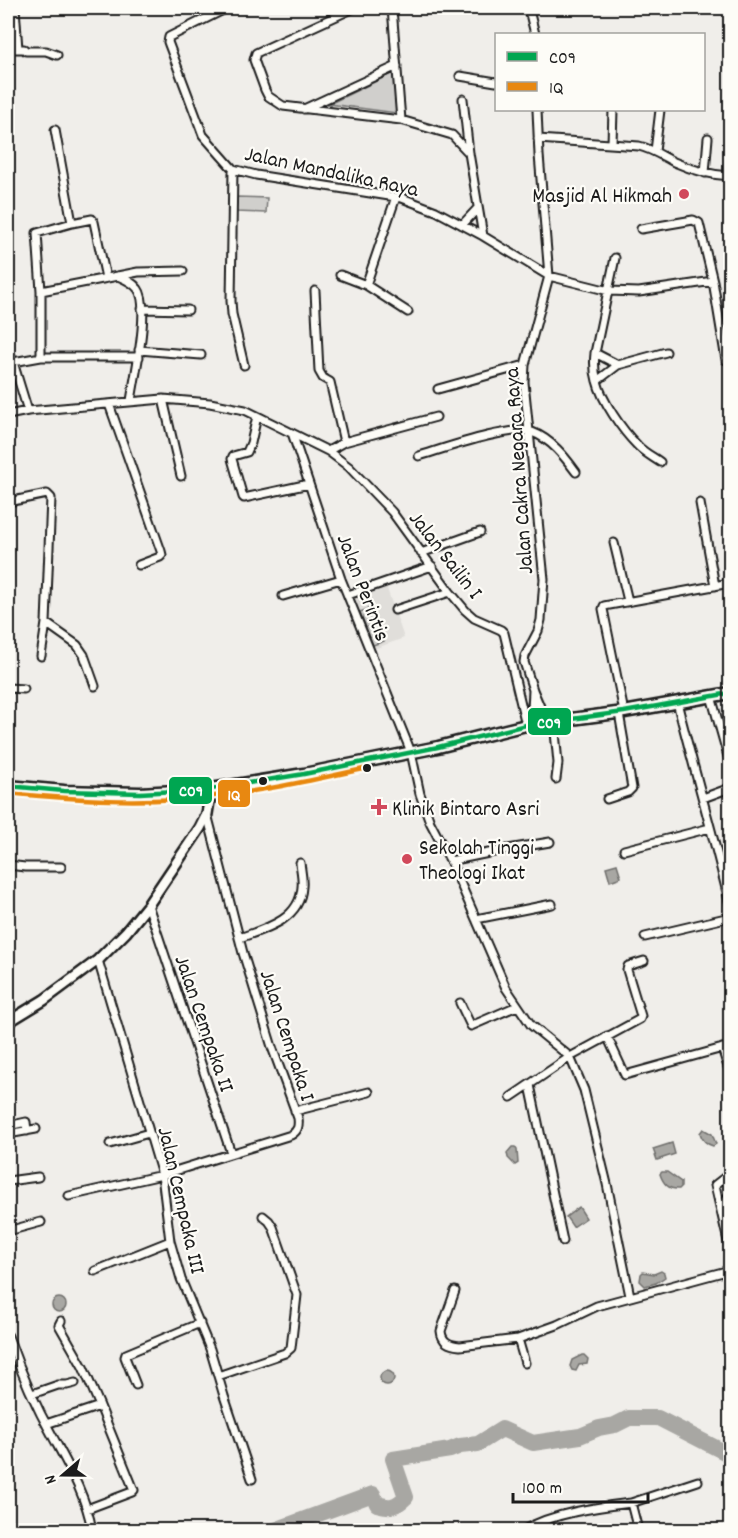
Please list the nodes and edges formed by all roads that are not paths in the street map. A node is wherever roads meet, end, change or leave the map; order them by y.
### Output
1 (15, 8) edge
2 (227, 8) edge
3 (354, 8) edge
4 (384, 8) edge
5 (523, 8) edge
6 (392, 10) edge
7 (529, 11) edge
8 (535, 33) edge
9 (18, 49) junction
10 (57, 56) dead end
11 (397, 66) junction
12 (8, 70) edge
13 (460, 76) dead end
14 (495, 82) edge
15 (463, 99) dead end
16 (304, 109) junction
17 (537, 111) edge
18 (613, 111) edge
19 (660, 111) edge
20 (401, 120) junction
21 (466, 126) junction
22 (55, 130) dead end
23 (452, 135) junction
24 (708, 138) dead end
25 (538, 139) junction
26 (612, 143) junction
27 (655, 151) junction
28 (469, 153) junction
29 (234, 169) junction
30 (705, 173) junction
31 (730, 176) edge
32 (396, 196) junction
33 (478, 208) junction
34 (72, 223) junction
35 (462, 225) junction
36 (640, 229) dead end
37 (483, 236) junction
38 (615, 258) dead end
39 (183, 271) dead end
40 (340, 275) dead end
41 (118, 276) junction
42 (549, 276) junction
43 (106, 278) junction
44 (713, 281) junction
45 (366, 285) junction
46 (42, 291) junction
47 (315, 291) dead end
48 (609, 291) junction
49 (142, 309) junction
50 (188, 310) dead end
51 (408, 312) dead end
52 (8, 351) edge
53 (595, 352) junction
54 (666, 352) dead end
55 (139, 353) junction
56 (201, 355) dead end
57 (41, 357) junction
58 (726, 360) dead end
59 (13, 362) junction
60 (244, 365) dead end
61 (525, 365) junction
62 (618, 365) junction
63 (597, 381) junction
64 (438, 389) dead end
65 (164, 399) junction
66 (131, 401) junction
67 (109, 404) junction
68 (28, 411) junction
69 (8, 415) edge
70 (257, 416) junction
71 (436, 417) dead end
72 (530, 432) junction
73 (292, 433) junction
74 (344, 442) junction
75 (328, 451) junction
76 (419, 456) dead end
77 (660, 462) dead end
78 (576, 472) dead end
79 (181, 476) dead end
80 (309, 484) junction
81 (8, 502) edge
82 (700, 503) dead end
83 (480, 532) dead end
84 (614, 543) dead end
85 (421, 553) junction
86 (139, 565) dead end
87 (432, 566) junction
88 (341, 579) junction
89 (730, 583) edge
90 (715, 586) junction
91 (450, 591) junction
92 (348, 595) junction
93 (283, 596) dead end
94 (628, 601) junction
95 (395, 610) dead end
96 (46, 623) junction
97 (41, 656) dead end
98 (95, 686) dead end
99 (8, 688) edge
100 (24, 689) dead end
101 (730, 693) edge
102 (711, 696) junction
103 (676, 702) junction
104 (621, 713) junction
105 (540, 723) junction
106 (411, 752) junction
107 (729, 760) dead end
108 (556, 779) dead end
109 (8, 786) edge
110 (730, 788) edge
111 (211, 789) junction
112 (703, 798) junction
113 (608, 799) dead end
114 (207, 814) junction
115 (710, 828) junction
116 (550, 842) dead end
117 (624, 850) dead end
118 (450, 861) junction
119 (300, 863) dead end
120 (8, 866) edge
121 (61, 867) dead end
122 (727, 878) edge
123 (552, 904) dead end
124 (148, 905) junction
125 (730, 905) edge
126 (730, 917) edge
127 (476, 919) junction
128 (645, 937) dead end
129 (239, 938) junction
130 (98, 960) junction
131 (644, 961) dead end
132 (460, 1003) dead end
133 (517, 1006) junction
134 (8, 1023) edge
135 (607, 1036) junction
136 (730, 1046) edge
137 (722, 1048) junction
138 (570, 1057) junction
139 (730, 1073) edge
140 (530, 1085) junction
141 (369, 1092) dead end
142 (511, 1096) dead end
143 (295, 1111) junction
144 (8, 1126) edge
145 (36, 1129) dead end
146 (27, 1131) junction
147 (149, 1133) junction
148 (8, 1134) edge
149 (110, 1144) dead end
150 (231, 1153) junction
151 (162, 1175) junction
152 (38, 1177) dead end
153 (8, 1181) edge
154 (730, 1181) edge
155 (730, 1194) edge
156 (69, 1196) dead end
157 (721, 1208) junction
158 (262, 1216) dead end
159 (41, 1222) dead end
160 (8, 1231) edge
161 (170, 1241) junction
162 (563, 1241) dead end
163 (730, 1250) edge
164 (730, 1270) edge
165 (95, 1271) dead end
166 (455, 1291) dead end
167 (630, 1296) junction
168 (61, 1321) dead end
169 (200, 1323) junction
170 (8, 1336) edge
171 (518, 1339) junction
172 (525, 1363) dead end
173 (218, 1376) junction
174 (75, 1383) dead end
175 (135, 1385) dead end
176 (32, 1394) junction
177 (100, 1406) junction
178 (46, 1424) junction
179 (252, 1479) dead end
180 (698, 1481) dead end
181 (631, 1503) junction
182 (87, 1509) junction
183 (92, 1530) edge
184 (524, 1530) edge
185 (638, 1530) edge

1 - 9 street
2 - 29 street, Jalan Mandalika Raya
3 - 16 street
4 - 6 street
5 - 7 street
6 - 11 street
7 - 8 street
9 - 10 street
9 - 12 street
11 - 16 street
11 - 20 street
13 - 14 street
15 - 21 street
16 - 20 street
17 - 25 street, Jalan Cakra Negara Raya
18 - 26 street
19 - 27 street
20 - 23 street
21 - 23 street
21 - 28 street
22 - 34 street
23 - 28 street
24 - 30 street
25 - 26 street
25 - 42 street, Jalan Cakra Negara Raya
26 - 27 street
27 - 30 street
28 - 33 street
29 - 32 street, Jalan Mandalika Raya
29 - 60 street
30 - 31 street
32 - 35 street, Jalan Mandalika Raya
32 - 45 street
33 - 35 street
33 - 37 street
34 - 43 street
34 - 46 street
35 - 37 street, Jalan Mandalika Raya
36 - 44 street
37 - 42 street, Jalan Mandalika Raya
38 - 48 street
39 - 41 street
40 - 45 street
41 - 43 street
41 - 49 street
42 - 48 street, Jalan Mandalika Raya
42 - 61 street, Jalan Cakra Negara Raya
43 - 46 street
44 - 48 street, Jalan Mandalika Raya
44 - 58 street
45 - 51 street
46 - 57 street
47 - 74 street
48 - 53 street
49 - 50 street
49 - 55 street
52 - 59 street
53 - 62 street
53 - 63 street
54 - 62 street
55 - 56 street
55 - 57 street
55 - 66 street
57 - 59 street
59 - 68 street
61 - 64 street
61 - 72 street, Jalan Cakra Negara Raya
62 - 63 street
63 - 77 street
65 - 66 street, Jalan Sailin I
65 - 70 street, Jalan Sailin I
65 - 79 street
66 - 67 street, Jalan Sailin I
67 - 68 street, Jalan Sailin I
67 - 86 street
68 - 69 street, Jalan Sailin I
70 - 73 street, Jalan Sailin I
70 - 80 street
71 - 74 street
72 - 76 street
72 - 78 street
72 - 105 street, Jalan Cakra Negara Raya
73 - 75 street, Jalan Sailin I
73 - 80 street, Jalan Perintis
74 - 75 street
75 - 85 street, Jalan Sailin I
80 - 88 street, Jalan Perintis
81 - 96 street
82 - 90 street
83 - 85 street
84 - 94 street
85 - 87 street, Jalan Sailin I
87 - 91 street, Jalan Sailin I
87 - 92 street
88 - 92 street, Jalan Perintis
88 - 93 street
89 - 90 street
90 - 94 street
91 - 95 street
91 - 105 street, Jalan Sailin I
92 - 106 street, Jalan Perintis
94 - 104 street
96 - 97 street
96 - 98 street
99 - 100 street
101 - 102 main road
102 - 103 main road
102 - 107 street
103 - 104 main road
103 - 112 street
104 - 105 main road
104 - 113 street
105 - 106 main road
105 - 108 street
106 - 111 main road
106 - 118 street, Jalan Perintis
109 - 111 main road
110 - 112 street
111 - 114 street
112 - 115 street
114 - 124 street
114 - 129 street, Jalan Cempaka I
115 - 117 street
115 - 122 street
116 - 118 street
118 - 127 street, Jalan Perintis
119 - 129 street
120 - 121 street
122 - 125 street
123 - 127 street
124 - 130 street
124 - 150 street, Jalan Cempaka II
126 - 128 street
127 - 133 street, Jalan Perintis
129 - 143 street, Jalan Cempaka I
130 - 134 street
130 - 147 street, Jalan Cempaka III
131 - 135 street
132 - 133 street
133 - 138 street, Jalan Perintis
135 - 137 street
135 - 138 street
136 - 137 street
137 - 139 street
138 - 140 street
138 - 167 street
140 - 142 street
140 - 162 street
141 - 143 street
143 - 150 street, Jalan Cempaka I
144 - 146 street
145 - 146 street
146 - 148 street
147 - 149 street
147 - 151 street, Jalan Cempaka III
150 - 151 street, Jalan Cempaka I
151 - 156 street, Jalan Cempaka I
151 - 161 street, Jalan Cempaka III
152 - 153 street
154 - 157 street
155 - 157 street
157 - 163 street
158 - 173 street
159 - 160 street
161 - 165 street
161 - 169 street, Jalan Cempaka III
164 - 167 street
166 - 171 street
167 - 171 street
168 - 177 street
169 - 173 street, Jalan Cempaka III
169 - 175 street
170 - 176 street
171 - 172 street
173 - 179 street, Jalan Cempaka III
174 - 176 street
176 - 178 street
177 - 178 street
177 - 182 street
178 - 182 street
180 - 181 street
181 - 184 street
181 - 185 street
182 - 183 street

